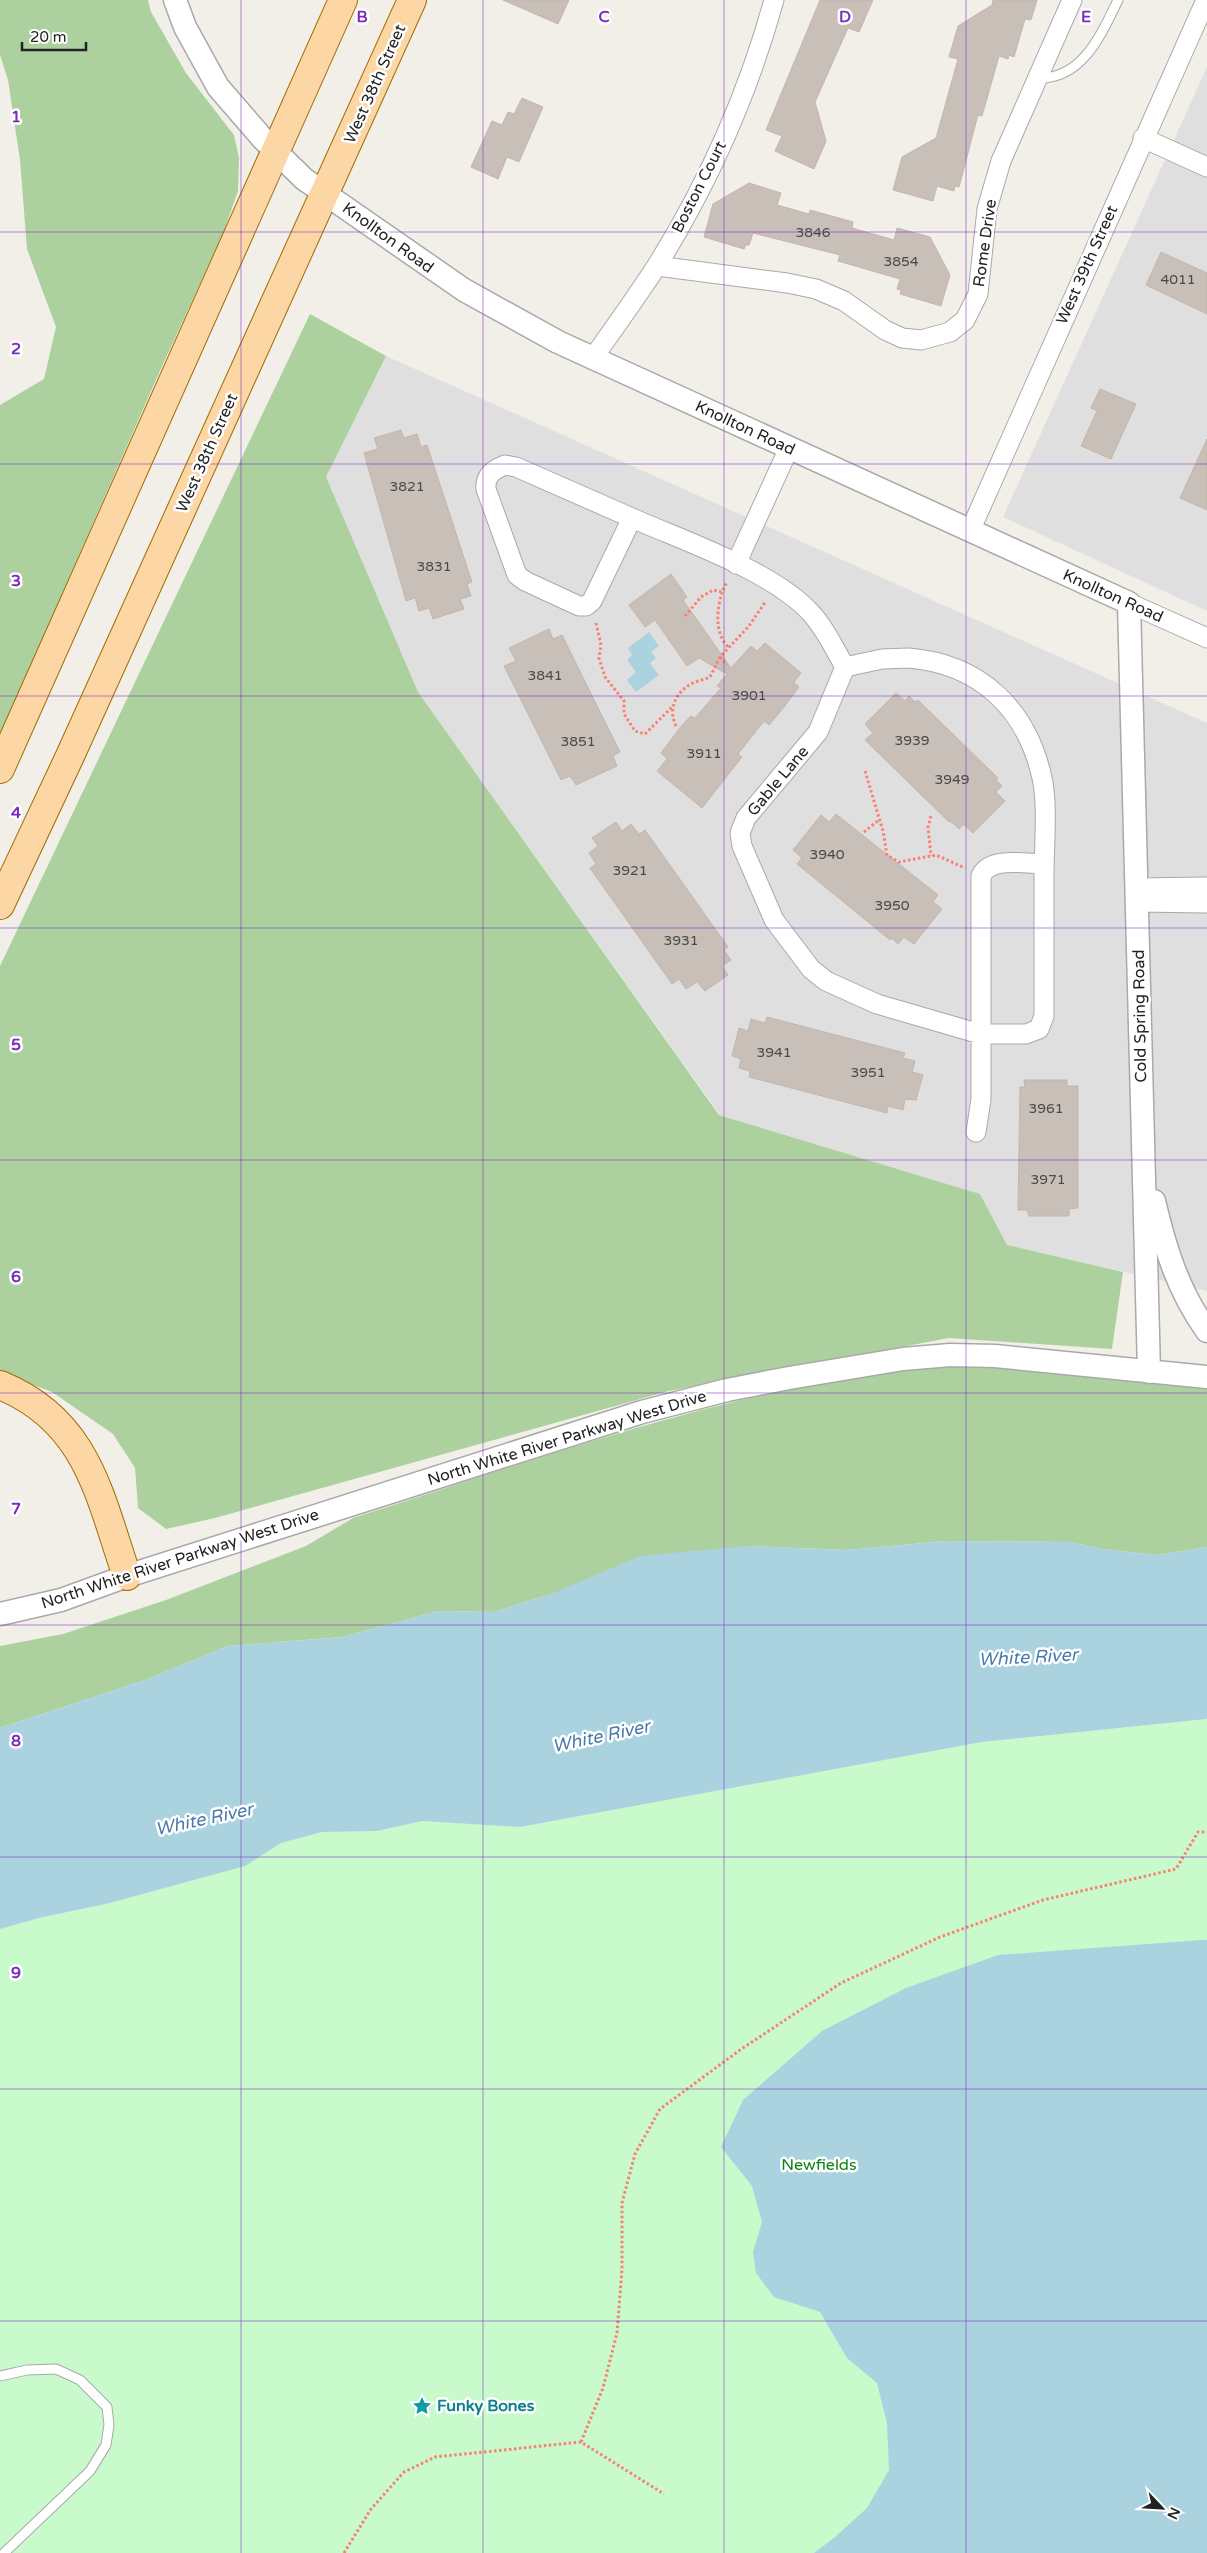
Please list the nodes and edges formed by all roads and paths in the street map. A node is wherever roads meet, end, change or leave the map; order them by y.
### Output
1 (175, 0) edge
2 (343, 0) edge
3 (412, 0) edge
4 (774, 0) edge
5 (1072, 0) edge
6 (1118, 0) edge
7 (1206, 0) edge
8 (1037, 78) junction
9 (1143, 138) junction
10 (276, 152) junction
11 (1207, 168) edge
12 (315, 186) junction
13 (656, 266) junction
14 (593, 358) junction
15 (789, 448) junction
16 (632, 518) junction
17 (970, 531) junction
18 (736, 564) junction
19 (777, 586) junction
20 (722, 592) junction
21 (1129, 603) junction
22 (589, 604) junction
23 (685, 616) dead end
24 (1207, 638) edge
25 (728, 647) junction
26 (720, 657) junction
27 (727, 665) dead end
28 (845, 667) junction
29 (672, 707) junction
30 (676, 726) dead end
31 (0, 769) edge
32 (865, 771) dead end
33 (931, 816) dead end
34 (880, 820) junction
35 (864, 832) dead end
36 (931, 856) junction
37 (1044, 864) junction
38 (981, 876) junction
39 (1207, 887) edge
40 (1137, 895) junction
41 (1207, 903) edge
42 (0, 905) edge
43 (980, 1034) junction
44 (976, 1132) dead end
45 (1143, 1159) junction
46 (1207, 1331) edge
47 (1149, 1372) junction
48 (1207, 1377) edge
49 (4, 1388) edge
50 (127, 1576) junction
51 (0, 1614) edge
52 (1207, 1832) edge
53 (0, 2376) edge
54 (582, 2442) junction
55 (664, 2494) dead end
56 (4, 2553) edge
57 (344, 2553) edge

1 - 10 street
2 - 10 main road
3 - 12 main road, West 38th Street
4 - 13 street, Boston Court
5 - 8 street, Rome Drive
6 - 8 lane
7 - 9 street, West 39th Street
8 - 13 street, Rome Drive
9 - 11 street
9 - 17 street, West 39th Street
10 - 12 street
10 - 31 main road
12 - 14 street, Knollton Road
12 - 42 main road, West 38th Street
13 - 14 street, Boston Court
14 - 15 street, Knollton Road
15 - 17 street, Knollton Road
15 - 18 street
16 - 18 street
16 - 22 street
16 - 22 street
17 - 21 street, Knollton Road
18 - 19 street
18 - 20 path
19 - 25 path
19 - 28 street
20 - 23 path
20 - 25 path
21 - 24 street, Knollton Road
21 - 40 street, Cold Spring Road
22 - 29 path
25 - 26 path
26 - 27 path
26 - 29 path
28 - 37 street, Gable Lane
28 - 43 street, Gable Lane
29 - 30 path
32 - 34 path
33 - 36 path
34 - 35 path
34 - 36 path
36 - 38 path
37 - 38 street
37 - 43 street, Gable Lane
38 - 43 street
39 - 40 street
40 - 41 street
40 - 45 street, Cold Spring Road
43 - 44 street
45 - 46 street
45 - 47 street, Cold Spring Road
47 - 48 street
47 - 50 street, North White River Parkway West Drive
49 - 50 main road
50 - 51 street, North White River Parkway West Drive
52 - 54 path
53 - 56 lane
54 - 55 path
54 - 57 path

